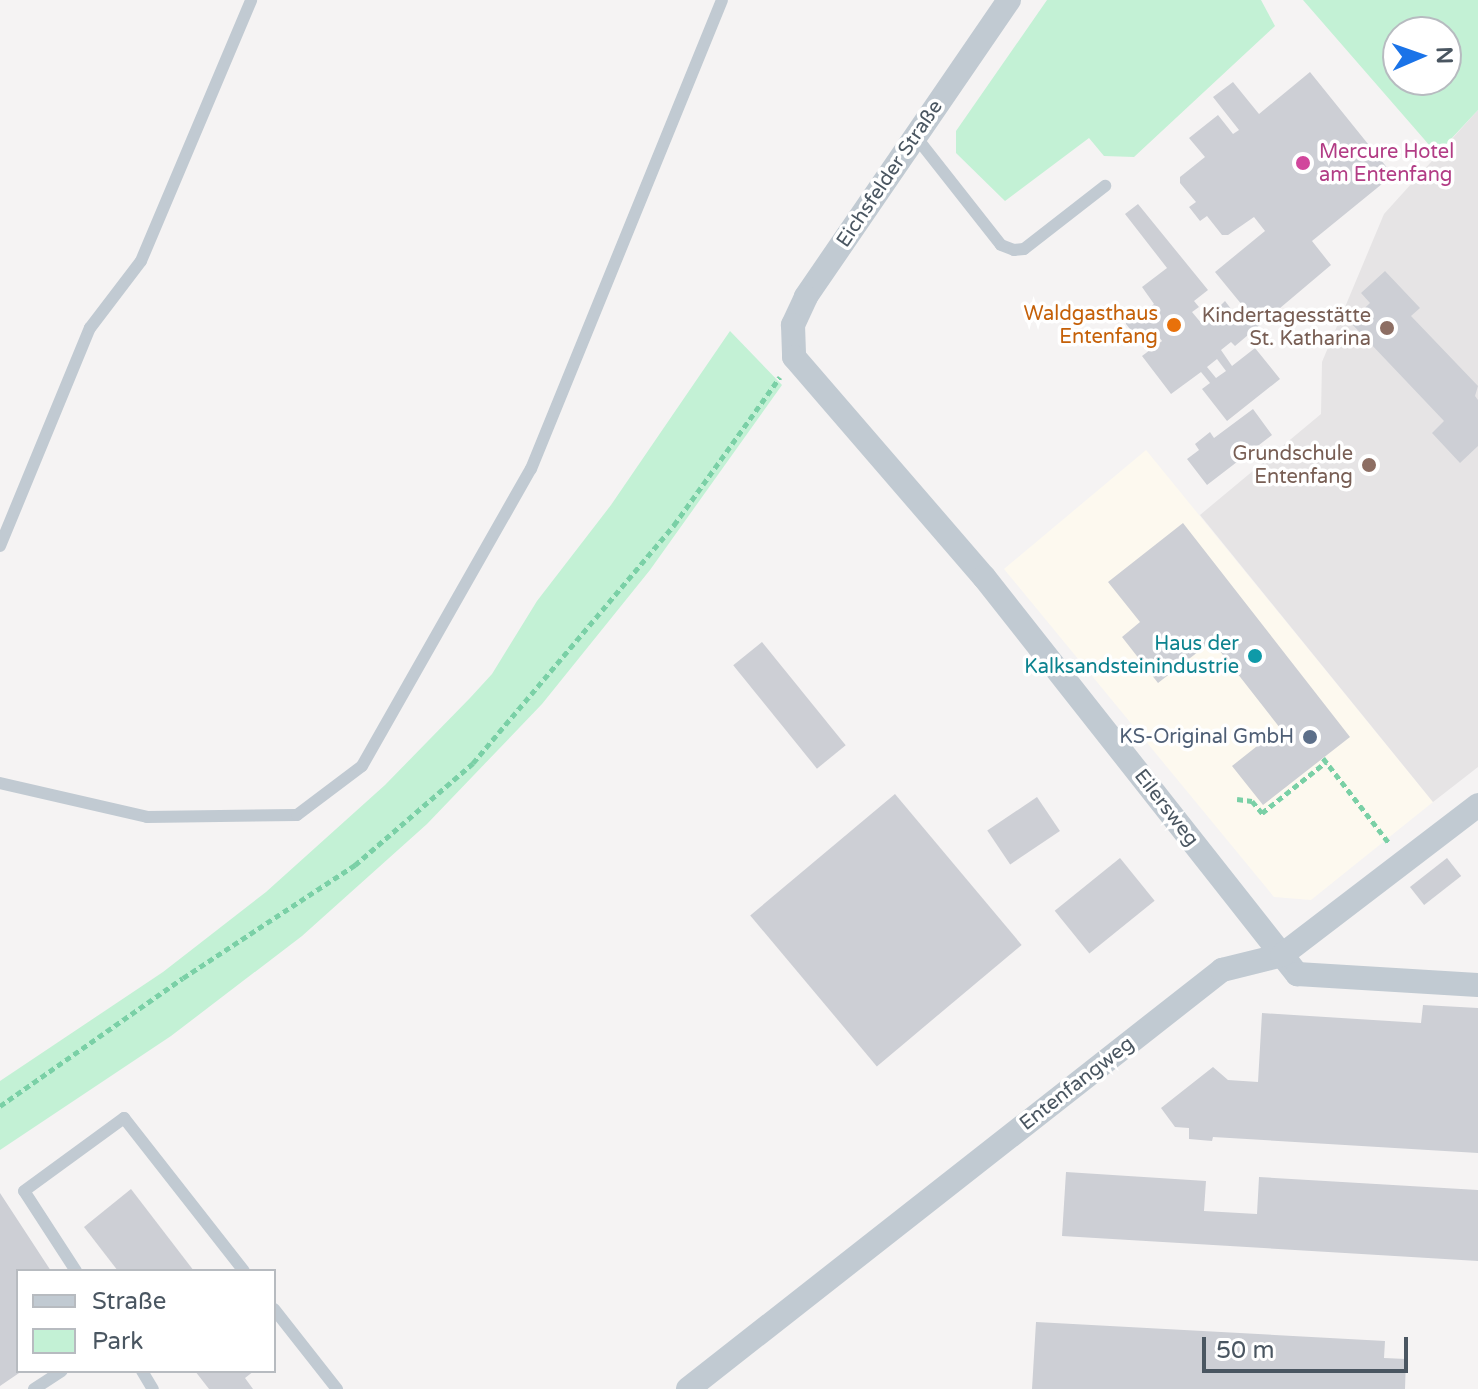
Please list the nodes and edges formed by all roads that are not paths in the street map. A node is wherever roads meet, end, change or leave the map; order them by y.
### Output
1 (251, 0) edge
2 (722, 0) edge
3 (1009, 0) edge
4 (916, 137) junction
5 (1105, 186) dead end
6 (794, 357) joint
7 (0, 546) edge
8 (0, 783) edge
9 (1474, 808) edge
10 (1282, 955) junction
11 (1478, 985) edge
12 (75, 1269) edge
13 (242, 1269) edge
14 (276, 1312) edge
15 (59, 1373) edge
16 (34, 1389) edge
17 (337, 1389) edge
18 (688, 1389) edge

1 - 7 lane
2 - 8 lane
3 - 4 street, Eichsfelder Straße
4 - 5 lane
4 - 6 street, Eichsfelder Straße
6 - 10 street, Eilersweg
9 - 10 street, Entenfangweg
10 - 11 street, Eilersweg
10 - 18 street, Entenfangweg
12 - 13 lane
14 - 17 lane
15 - 16 lane

